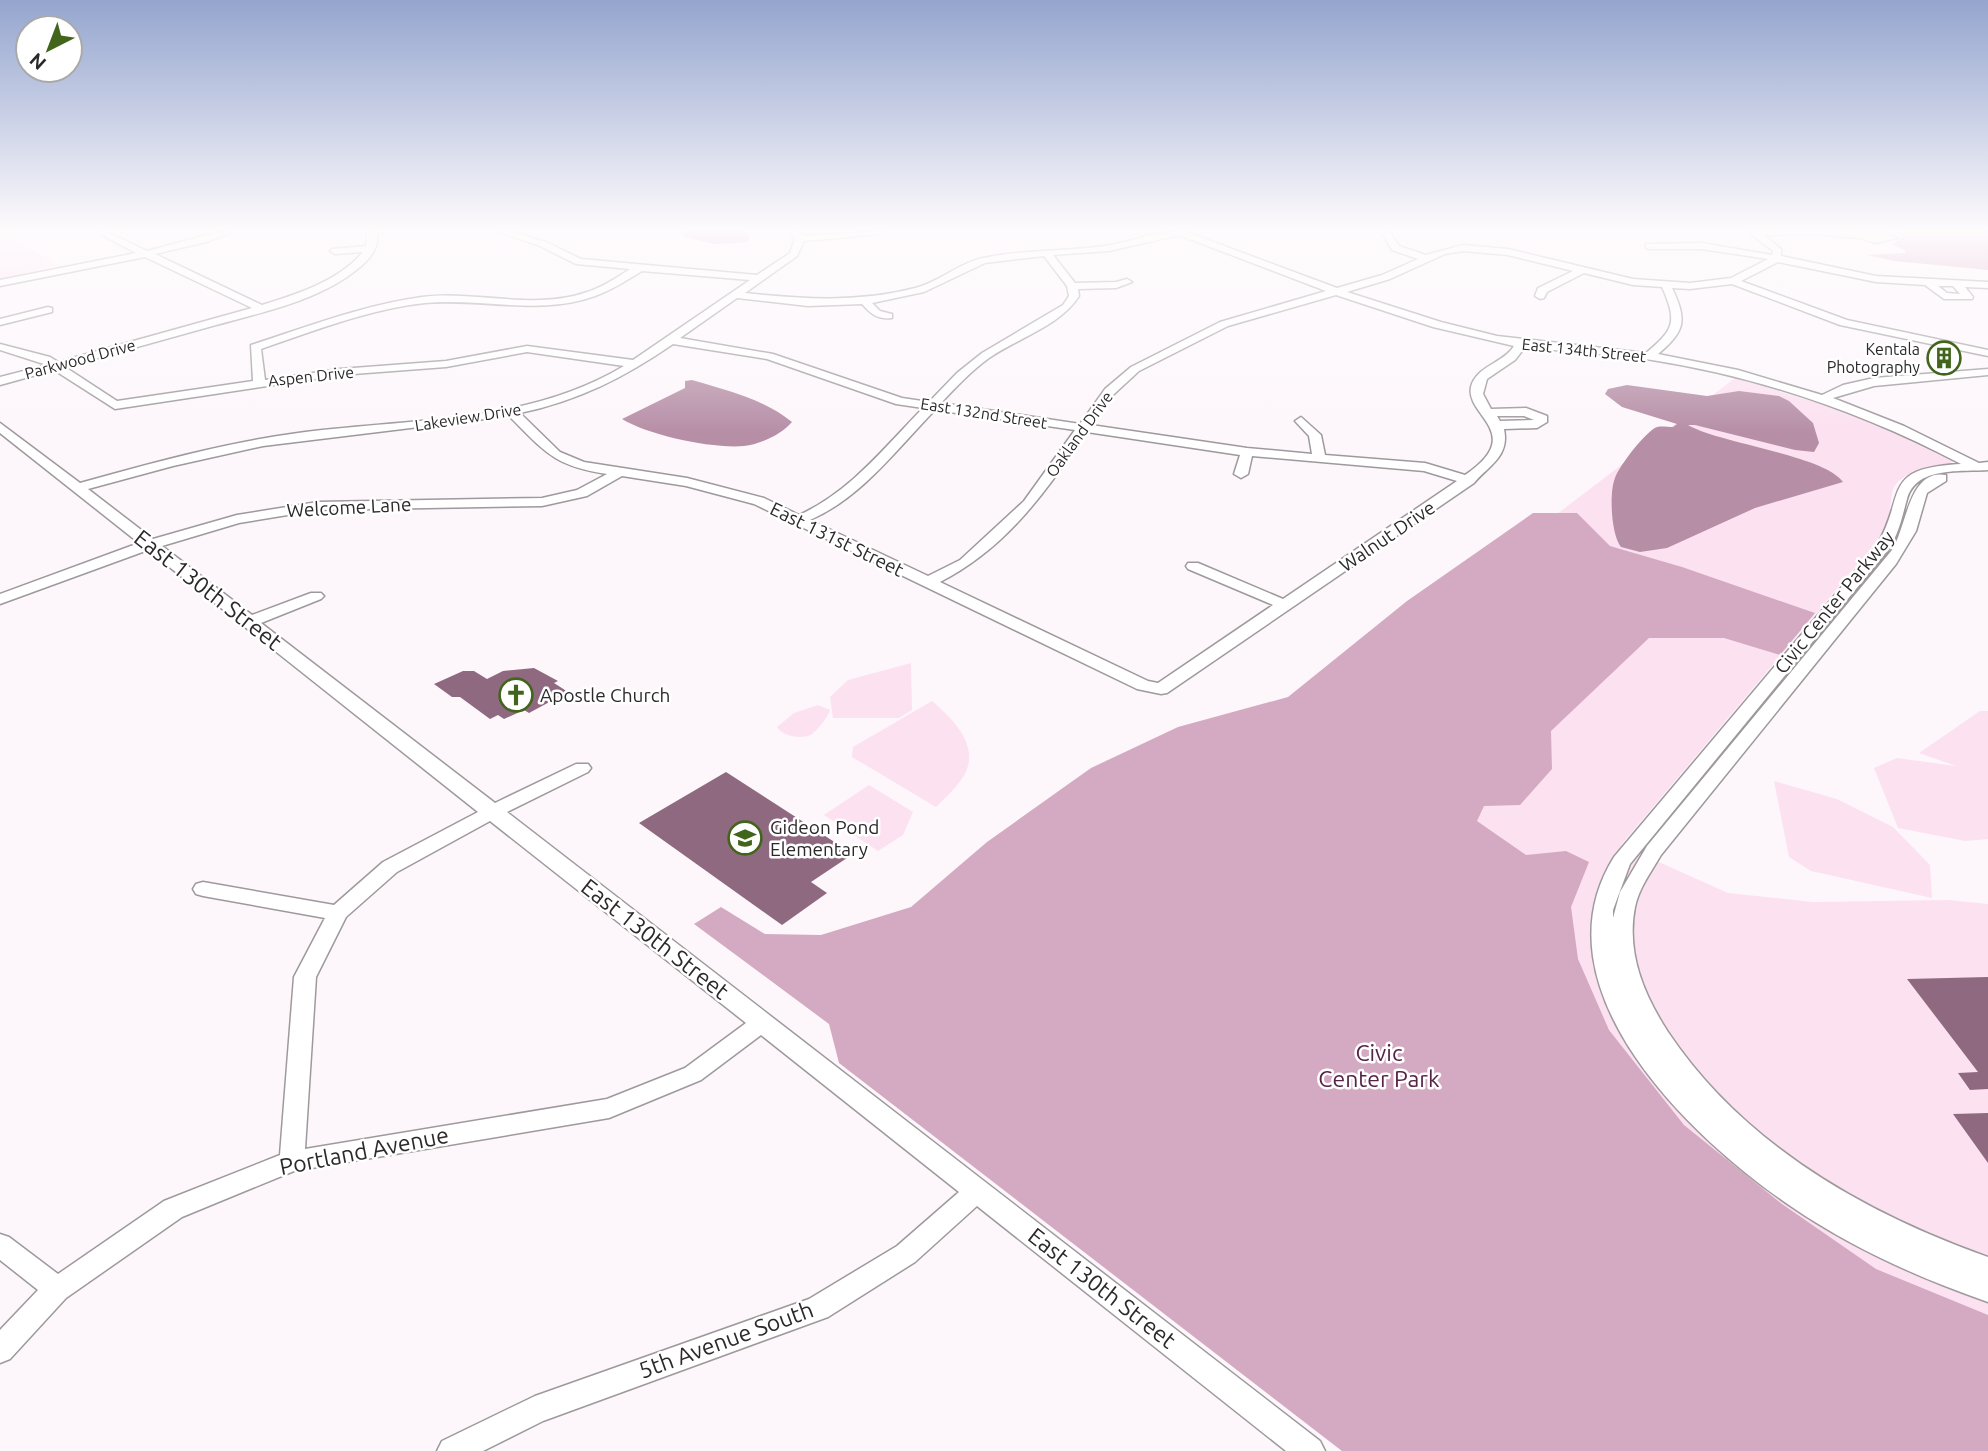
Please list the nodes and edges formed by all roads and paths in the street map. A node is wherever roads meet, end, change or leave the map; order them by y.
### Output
1 (240, 299) edge
2 (287, 299) edge
3 (453, 299) edge
4 (478, 299) edge
5 (573, 299) edge
6 (731, 299) edge
7 (769, 299) edge
8 (876, 299) edge
9 (1072, 299) edge
10 (1312, 299) edge
11 (1355, 299) edge
12 (1672, 299) edge
13 (1780, 299) edge
14 (865, 301) junction
15 (262, 309) junction
16 (48, 310) dead end
17 (888, 316) dead end
18 (0, 322) edge
19 (671, 340) junction
20 (1521, 344) junction
21 (0, 347) edge
22 (1988, 352) edge
23 (1649, 356) junction
24 (636, 364) junction
25 (58, 365) junction
26 (1988, 372) edge
27 (0, 381) edge
28 (259, 382) junction
29 (1824, 398) junction
30 (932, 406) junction
31 (512, 412) junction
32 (1301, 421) dead end
33 (0, 427) edge
34 (1082, 428) junction
35 (1247, 452) junction
36 (1319, 459) junction
37 (1984, 469) edge
38 (619, 472) junction
39 (1241, 474) dead end
40 (1469, 480) junction
41 (78, 488) junction
42 (799, 520) junction
43 (152, 545) junction
44 (1193, 566) dead end
45 (928, 582) junction
46 (316, 596) dead end
47 (0, 599) edge
48 (1285, 605) junction
49 (249, 622) junction
50 (1161, 689) joint
51 (582, 768) dead end
52 (492, 812) junction
53 (203, 889) dead end
54 (338, 913) junction
55 (762, 1023) junction
56 (292, 1161) junction
57 (977, 1191) junction
58 (0, 1245) edge
59 (1988, 1269) edge
60 (57, 1289) junction
61 (1988, 1290) edge
62 (0, 1350) edge
63 (452, 1451) edge
64 (1310, 1451) edge

1 - 15 street
2 - 15 street, Parkwood Drive
3 - 28 street
4 - 5 street
6 - 19 street, Lakeview Drive
7 - 14 street
8 - 14 street
9 - 30 street
10 - 34 street, Oakland Drive
11 - 20 street, East 134th Street
12 - 23 street
13 - 22 street
14 - 17 street
15 - 25 street, Parkwood Drive
16 - 18 street
19 - 24 street, Lakeview Drive
19 - 30 street, East 132nd Street
20 - 23 street, East 134th Street
20 - 40 street, Walnut Drive
21 - 25 street, Aspen Drive
23 - 29 street, East 134th Street
24 - 28 street, Aspen Drive
24 - 31 street, Lakeview Drive
25 - 27 street, Parkwood Drive
25 - 28 street, Aspen Drive
26 - 29 street
29 - 37 street, East 134th Street
30 - 34 street, East 132nd Street
30 - 42 street
31 - 38 street, East 131st Street
31 - 41 street, Lakeview Drive
32 - 36 street
33 - 41 street, East 130th Street
34 - 35 street, East 132nd Street
34 - 45 street, Oakland Drive
35 - 36 street, East 132nd Street
35 - 39 street
36 - 40 street, East 132nd Street
37 - 59 street, Civic Center Parkway
37 - 61 street, Civic Center Parkway
38 - 42 street, East 131st Street
38 - 43 street, Welcome Lane
40 - 48 street, Walnut Drive
41 - 43 street, East 130th Street
42 - 45 street, East 131st Street
43 - 47 street, Welcome Lane
43 - 49 street, East 130th Street
44 - 48 street
45 - 50 street, East 131st Street
46 - 49 street
48 - 50 street, Walnut Drive
49 - 52 street, East 130th Street
51 - 52 street
52 - 54 street
52 - 55 street, East 130th Street
53 - 54 street
54 - 56 street
55 - 56 street, Portland Avenue
55 - 57 street, East 130th Street
56 - 60 street, Portland Avenue
57 - 63 street, 5th Avenue South
57 - 64 street, East 130th Street
58 - 60 street
60 - 62 street, Portland Avenue

